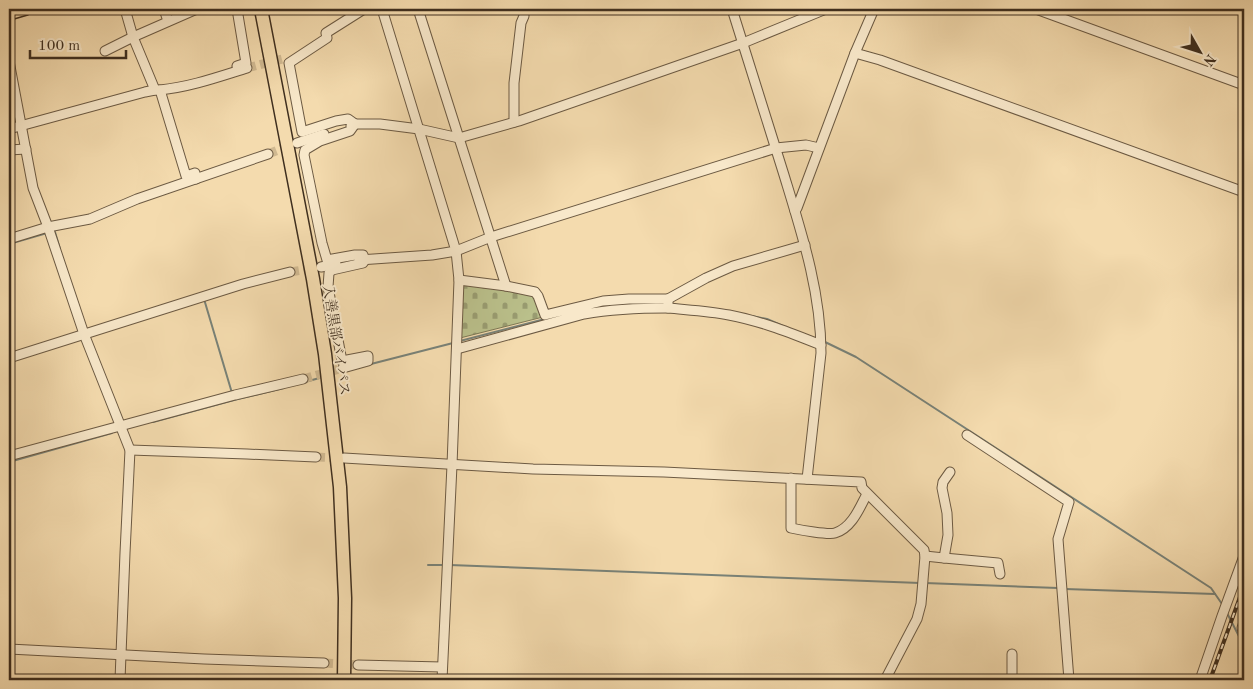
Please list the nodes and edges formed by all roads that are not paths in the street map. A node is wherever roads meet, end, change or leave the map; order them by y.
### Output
1 (26, 9) edge
2 (125, 9) edge
3 (164, 9) edge
4 (197, 9) edge
5 (237, 9) edge
6 (261, 9) edge
7 (364, 9) edge
8 (382, 9) edge
9 (418, 9) edge
10 (524, 9) edge
11 (732, 9) edge
12 (826, 9) edge
13 (874, 9) edge
14 (1036, 9) edge
15 (9, 14) edge
16 (168, 22) junction
17 (326, 33) junction
18 (133, 37) junction
19 (743, 43) junction
20 (105, 51) dead end
21 (855, 53) junction
22 (286, 58) tunnel mouth
23 (9, 61) edge
24 (247, 68) tunnel mouth
25 (1244, 84) edge
26 (186, 86) junction
27 (158, 90) junction
28 (514, 122) junction
29 (355, 124) junction
30 (22, 126) junction
31 (9, 129) edge
32 (419, 129) junction
33 (459, 138) junction
34 (298, 143) tunnel mouth
35 (776, 148) junction
36 (819, 148) junction
37 (26, 149) junction
38 (9, 150) edge
39 (268, 154) tunnel mouth
40 (196, 179) junction
41 (1244, 192) edge
42 (795, 211) junction
43 (48, 227) junction
44 (491, 237) junction
45 (9, 239) edge
46 (805, 245) junction
47 (456, 251) junction
48 (365, 260) junction
49 (321, 267) tunnel mouth
50 (290, 272) tunnel mouth
51 (459, 280) junction
52 (506, 286) junction
53 (668, 304) junction
54 (84, 334) junction
55 (821, 344) junction
56 (457, 349) junction
57 (9, 358) edge
58 (343, 368) tunnel mouth
59 (302, 379) tunnel mouth
60 (120, 426) junction
61 (967, 435) dead end
62 (130, 450) junction
63 (9, 456) edge
64 (316, 457) tunnel mouth
65 (344, 458) tunnel mouth
66 (452, 465) junction
67 (950, 472) dead end
68 (792, 478) junction
69 (807, 479) junction
70 (867, 494) junction
71 (925, 556) junction
72 (1244, 556) edge
73 (944, 558) junction
74 (1000, 574) dead end
75 (1244, 622) edge
76 (1244, 634) edge
77 (9, 649) edge
78 (1012, 654) dead end
79 (121, 655) junction
80 (324, 663) tunnel mouth
81 (358, 665) tunnel mouth
82 (442, 667) junction
83 (120, 680) edge
84 (344, 680) edge
85 (442, 680) edge
86 (886, 680) edge
87 (1012, 680) edge
88 (1069, 680) edge
89 (1200, 680) edge

1 - 15 main road
2 - 18 street
3 - 16 street
4 - 16 street
5 - 26 street
6 - 84 highway, 入善黒部バイパス
7 - 17 street
8 - 32 street
9 - 33 street
10 - 28 street
11 - 19 street
12 - 19 street
13 - 21 street
14 - 25 street
16 - 18 street
17 - 22 street
17 - 29 street
18 - 20 street
18 - 27 street
19 - 28 street
19 - 35 street
21 - 36 street
21 - 41 street
23 - 30 street
24 - 26 street
26 - 27 street
27 - 30 street
27 - 40 street
28 - 33 street
29 - 32 street
29 - 34 street
29 - 48 street
30 - 31 street
30 - 37 street
32 - 33 street
32 - 47 street
33 - 44 street
35 - 36 street
35 - 42 street
35 - 44 street
36 - 42 street
37 - 38 street
37 - 43 street
39 - 40 street
40 - 43 street
42 - 46 street
43 - 45 street
43 - 54 street
44 - 47 street
44 - 52 street
46 - 53 street
46 - 55 street
47 - 48 street
47 - 51 street
48 - 49 street
48 - 58 street
50 - 54 street
51 - 52 street
51 - 56 street
52 - 53 street
53 - 55 street
53 - 56 street
54 - 57 street
54 - 60 street
55 - 69 street
56 - 66 street
59 - 60 street
60 - 62 street
60 - 63 street
61 - 88 street
62 - 64 street
62 - 79 street
65 - 66 street
66 - 68 street
66 - 82 street
67 - 73 street
68 - 69 street
68 - 70 street
69 - 70 street
70 - 71 street
71 - 73 street
71 - 86 street
72 - 89 street
73 - 74 street
75 - 76 street
77 - 79 street
78 - 87 street
79 - 80 street
79 - 83 street
81 - 82 street
82 - 85 street

